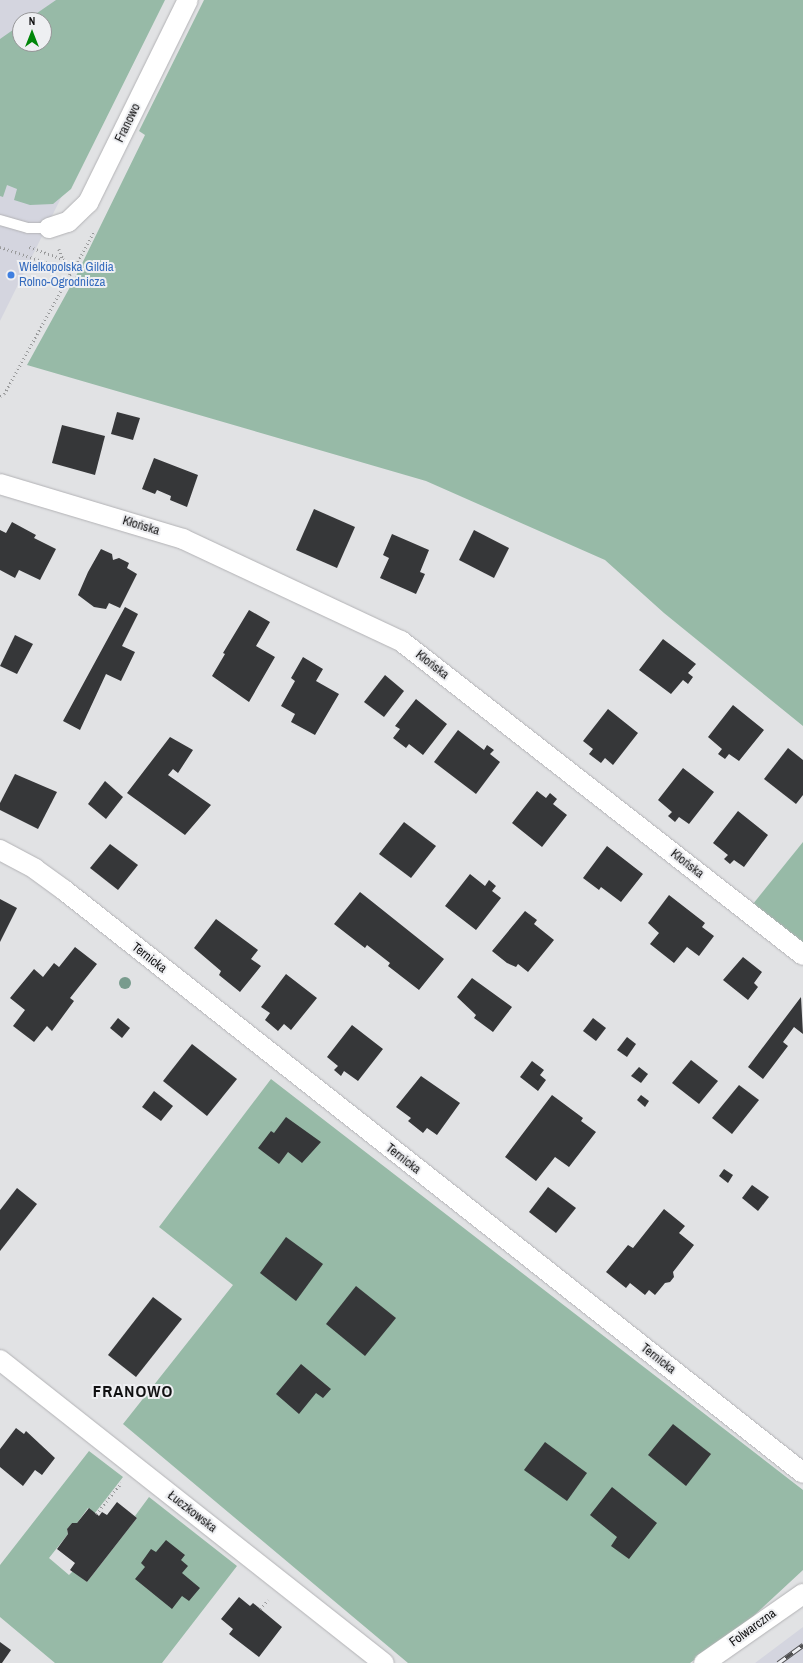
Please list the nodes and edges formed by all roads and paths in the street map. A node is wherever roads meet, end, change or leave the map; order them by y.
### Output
1 (188, 0) edge
2 (0, 220) edge
3 (48, 228) joint
4 (20, 245) dead end
5 (0, 247) edge
6 (66, 269) dead end
7 (0, 396) edge
8 (0, 484) edge
9 (0, 850) edge
10 (803, 955) edge
11 (0, 1360) edge
12 (803, 1473) edge
13 (124, 1478) dead end
14 (96, 1514) dead end
15 (803, 1594) edge
16 (384, 1663) edge
17 (704, 1663) edge

1 - 3 street, Franowo
2 - 3 lane
4 - 7 path
5 - 6 path
8 - 10 street, Kłońska
9 - 12 street, Ternicka
11 - 16 street, Łuczkowska
13 - 14 path
15 - 17 street, Folwarczna

